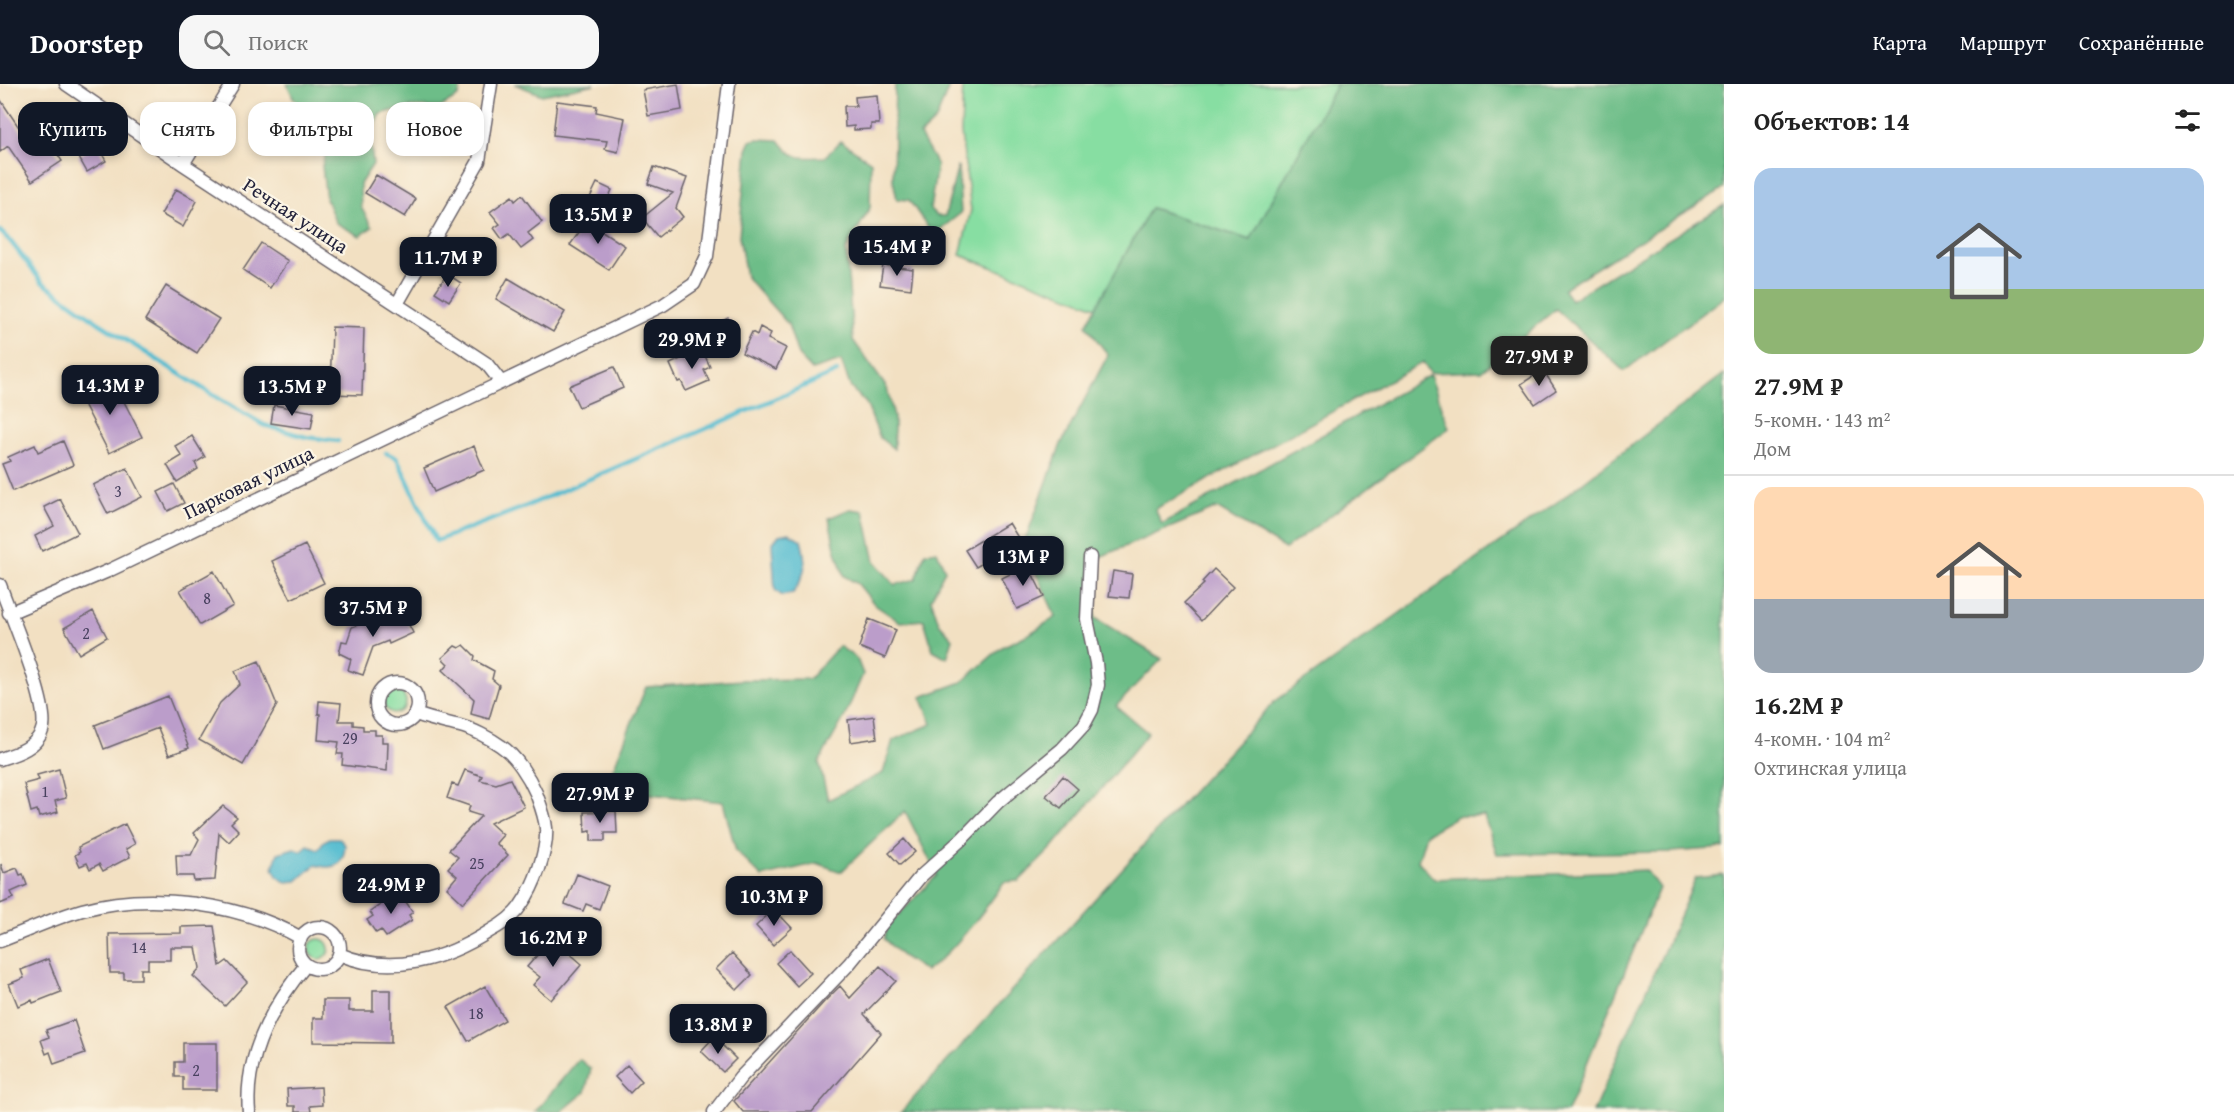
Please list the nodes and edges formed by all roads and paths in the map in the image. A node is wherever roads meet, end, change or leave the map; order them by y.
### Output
1 (66, 84) edge
2 (233, 84) edge
3 (491, 84) edge
4 (729, 84) edge
5 (183, 164) junction
6 (397, 304) junction
7 (501, 382) junction
8 (1090, 557) dead end
9 (0, 585) edge
10 (9, 613) junction
11 (416, 714) dead end
12 (0, 759) edge
13 (301, 938) junction
14 (0, 941) edge
15 (339, 954) junction
16 (306, 965) junction
17 (249, 1112) edge
18 (714, 1112) edge

1 - 5 street, Речная улица
2 - 5 street
3 - 6 street
4 - 7 street, Парковая улица
5 - 6 street, Речная улица
6 - 7 street, Речная улица
7 - 10 street, Парковая улица
8 - 18 street
9 - 10 street
10 - 12 street
11 - 15 street
13 - 14 street
13 - 15 street
13 - 16 street
15 - 16 street
16 - 17 street

